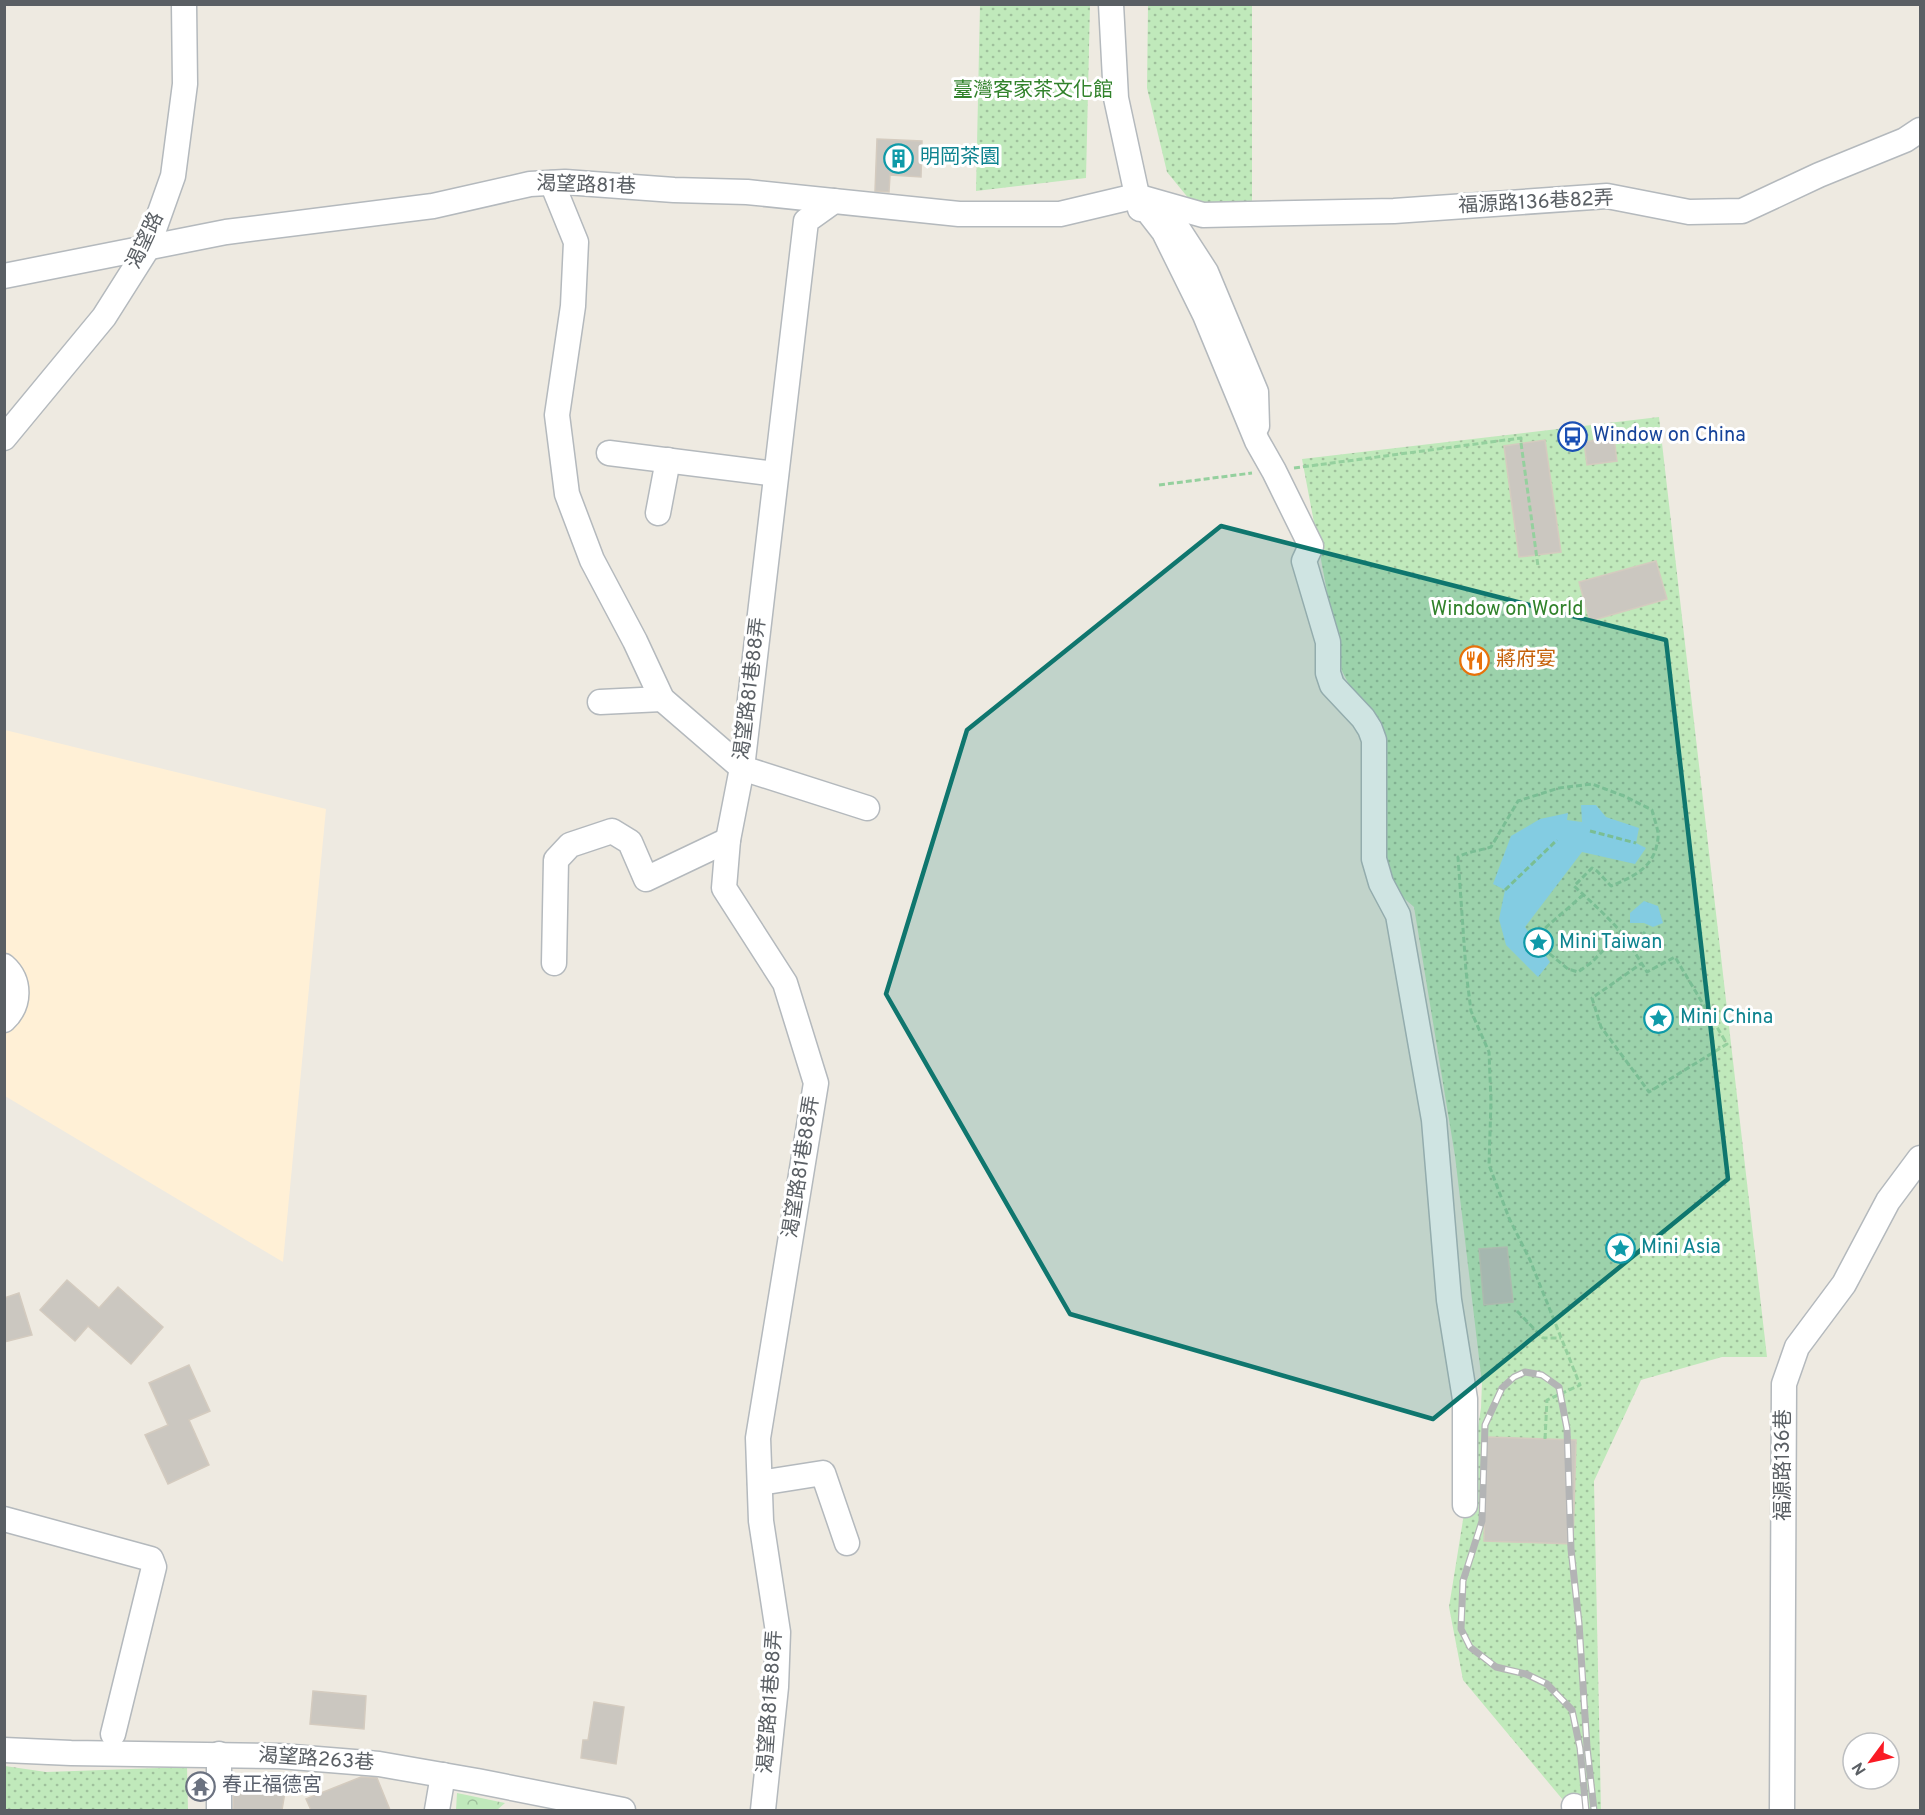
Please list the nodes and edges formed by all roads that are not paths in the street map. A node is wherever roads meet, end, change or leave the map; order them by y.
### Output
1 (184, 4) edge
2 (1111, 4) edge
3 (1920, 130) edge
4 (552, 183) junction
5 (1136, 196) junction
6 (834, 201) junction
7 (147, 249) junction
8 (4, 276) edge
9 (4, 438) edge
10 (609, 453) dead end
11 (668, 460) junction
12 (777, 474) junction
13 (658, 513) dead end
14 (662, 699) junction
15 (600, 702) dead end
16 (742, 768) junction
17 (867, 808) dead end
18 (728, 840) junction
19 (554, 963) dead end
20 (4, 966) edge
21 (4, 1020) edge
22 (1920, 1158) edge
23 (760, 1483) junction
24 (1465, 1505) dead end
25 (4, 1519) edge
26 (847, 1543) dead end
27 (113, 1734) dead end
28 (4, 1750) edge
29 (219, 1754) junction
30 (442, 1775) junction
31 (219, 1810) edge
32 (437, 1810) edge
33 (623, 1810) edge
34 (763, 1810) edge
35 (1782, 1810) edge

1 - 7 street, 渴望路
2 - 5 street
3 - 5 street, 福源路136巷82弄
4 - 6 street, 渴望路81巷
4 - 7 street, 渴望路81巷
4 - 14 street
5 - 6 street, 渴望路81巷
5 - 24 street
6 - 12 street, 渴望路81巷88弄
7 - 8 street, 渴望路81巷
7 - 9 street, 渴望路
10 - 11 street
11 - 12 street
11 - 13 street
12 - 16 street, 渴望路81巷88弄
14 - 15 street
14 - 16 street
16 - 17 street
16 - 18 street, 渴望路81巷88弄
18 - 19 street
18 - 23 street, 渴望路81巷88弄
20 - 21 street
22 - 35 street, 福源路136巷
23 - 26 street
23 - 34 street, 渴望路81巷88弄
25 - 27 street
28 - 29 street, 渴望路263巷
29 - 30 street, 渴望路263巷
29 - 31 street
30 - 32 street
30 - 33 street, 渴望路263巷

